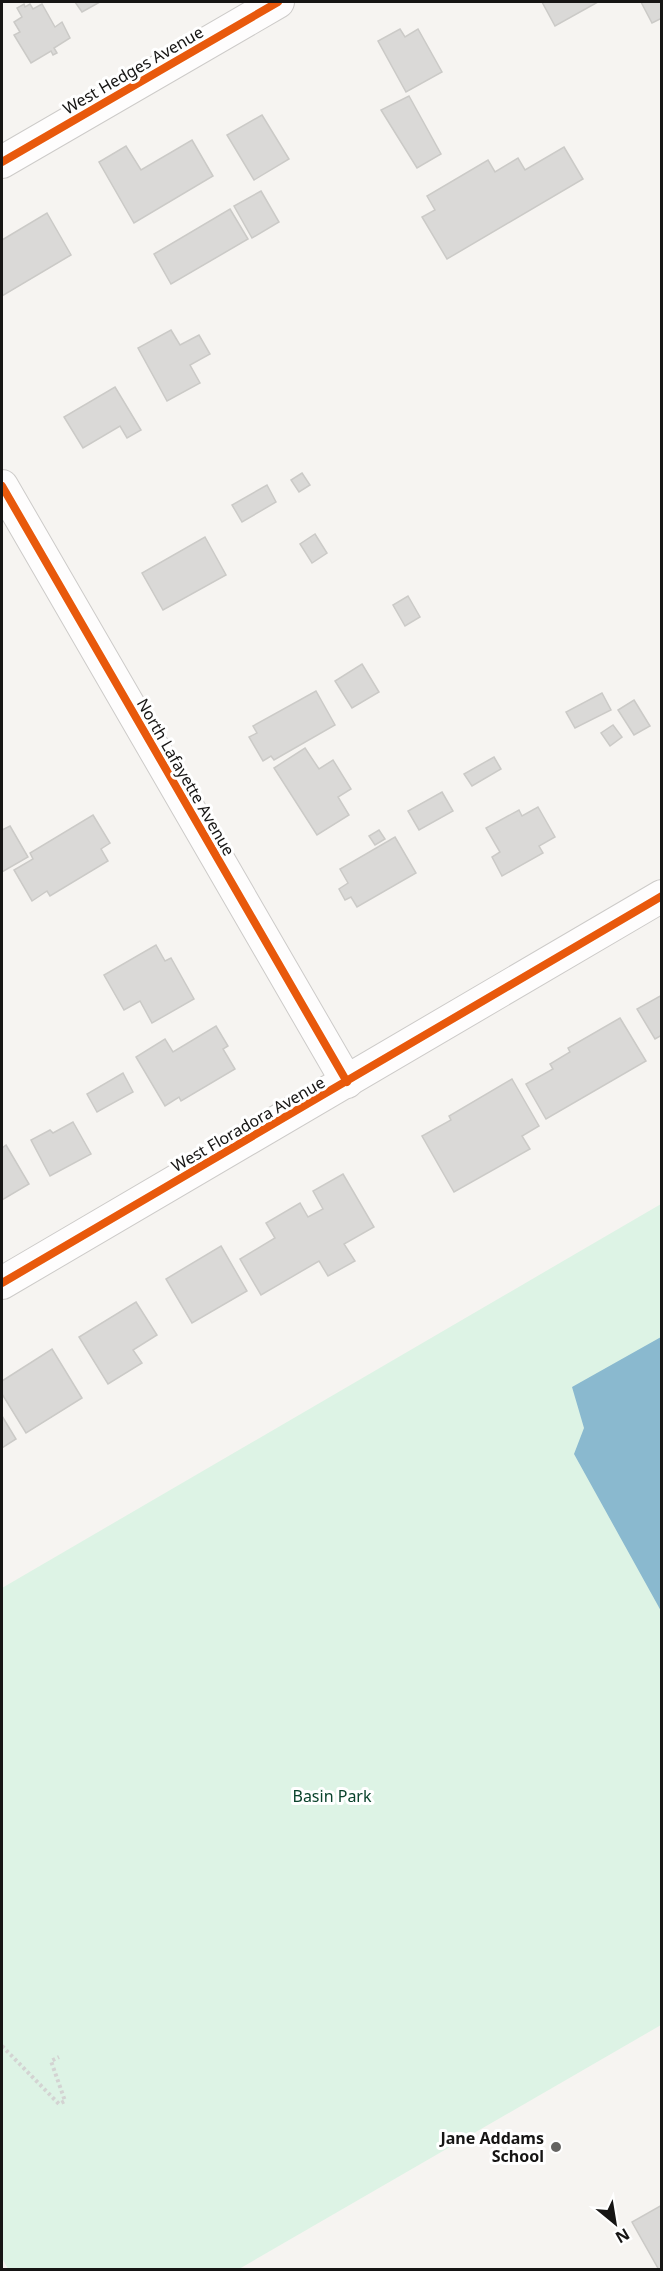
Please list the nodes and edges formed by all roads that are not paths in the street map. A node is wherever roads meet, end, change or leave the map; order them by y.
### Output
1 (278, 2) edge
2 (2, 162) edge
3 (2, 486) edge
4 (662, 896) edge
5 (347, 1082) junction
6 (2, 1283) edge

1 - 2 street, West Hedges Avenue
3 - 5 street, North Lafayette Avenue
4 - 5 street, West Floradora Avenue
5 - 6 street, West Floradora Avenue

